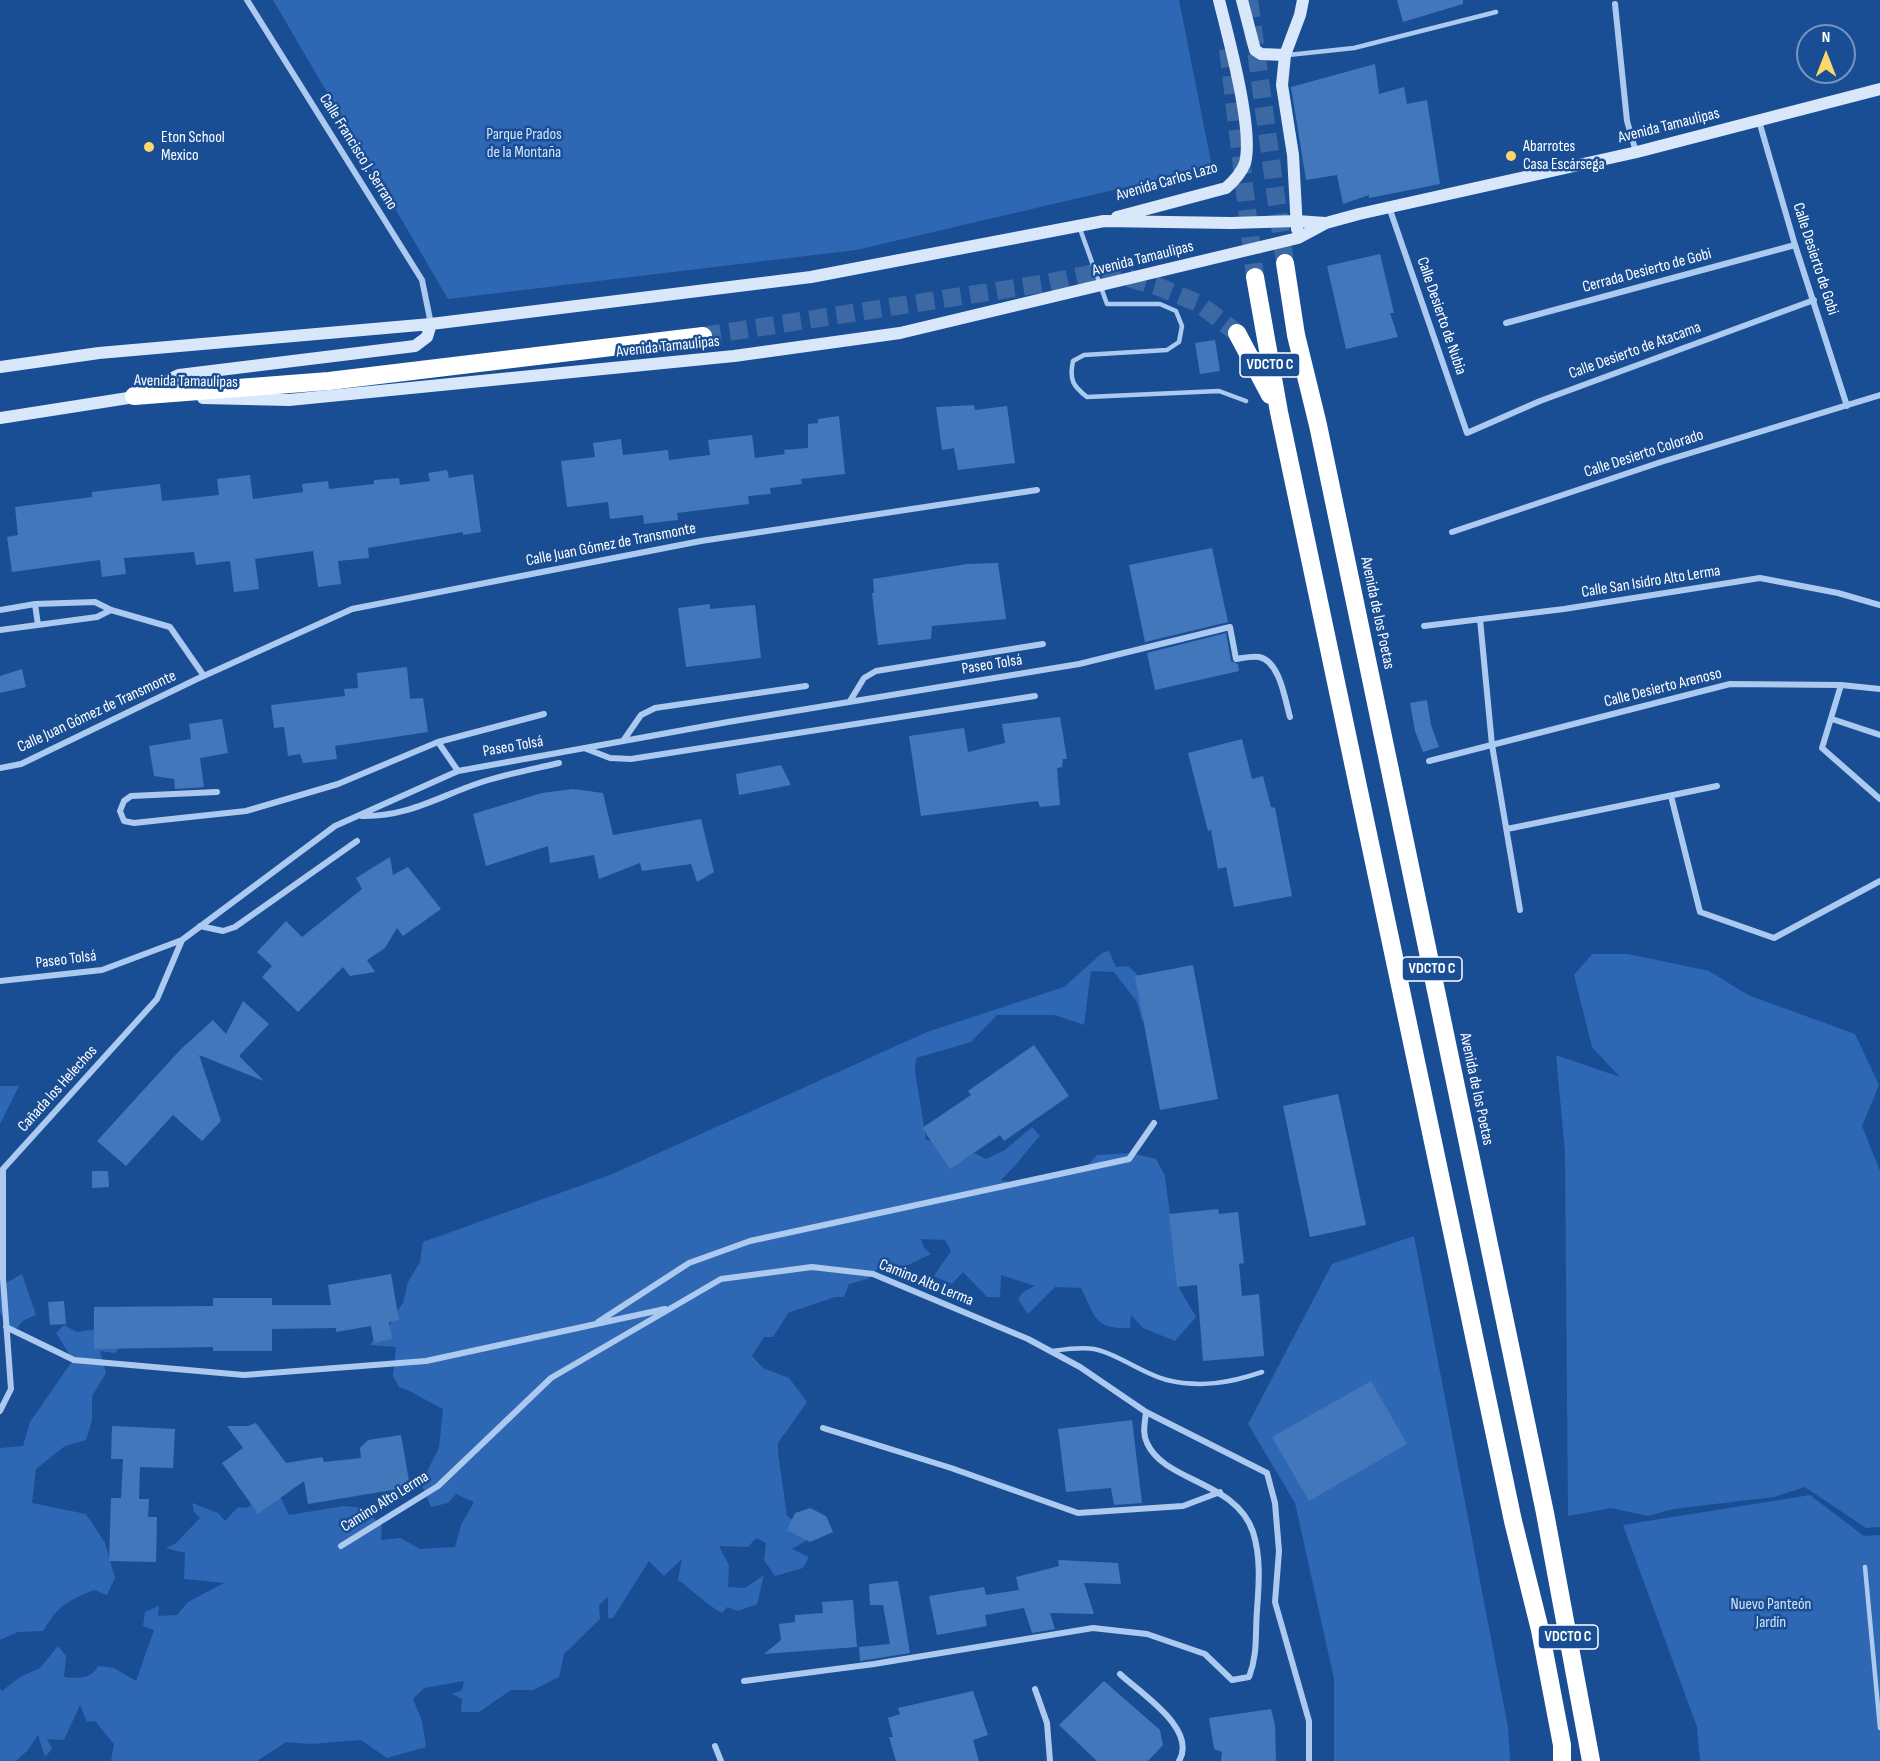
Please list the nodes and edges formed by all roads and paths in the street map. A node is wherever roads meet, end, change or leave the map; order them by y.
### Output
1 (247, 0) edge
2 (1219, 0) edge
3 (1242, 0) edge
4 (1303, 0) edge
5 (1615, 4) dead end
6 (1496, 12) dead end
7 (1285, 55) junction
8 (1880, 90) edge
9 (1759, 121) junction
10 (1637, 152) junction
11 (1389, 207) junction
12 (1104, 221) junction
13 (1297, 221) junction
14 (1326, 223) junction
15 (1078, 226) junction
16 (1298, 238) junction
17 (1795, 245) junction
18 (1284, 263) tunnel mouth
19 (1256, 277) tunnel mouth
20 (1101, 287) junction
21 (1814, 300) junction
22 (1506, 323) dead end
23 (430, 324) junction
24 (1237, 333) tunnel mouth
25 (703, 336) tunnel mouth
26 (0, 366) edge
27 (1880, 395) edge
28 (134, 396) junction
29 (1246, 401) dead end
30 (1847, 405) junction
31 (1279, 412) junction
32 (0, 418) edge
33 (1467, 433) joint
34 (1037, 490) dead end
35 (1452, 532) dead end
36 (35, 604) junction
37 (1880, 605) edge
38 (0, 610) edge
39 (111, 610) junction
40 (1480, 619) junction
41 (38, 625) junction
42 (1424, 626) dead end
43 (0, 630) edge
44 (1043, 644) dead end
45 (204, 676) junction
46 (1841, 685) junction
47 (806, 686) dead end
48 (1880, 689) edge
49 (1035, 696) dead end
50 (850, 702) junction
51 (544, 714) dead end
52 (1290, 717) dead end
53 (1832, 719) junction
54 (1880, 735) edge
55 (623, 741) junction
56 (438, 742) junction
57 (1492, 745) junction
58 (584, 748) junction
59 (1429, 761) dead end
60 (559, 763) dead end
61 (0, 768) edge
62 (458, 771) junction
63 (1717, 786) dead end
64 (217, 792) dead end
65 (1671, 796) junction
66 (1880, 799) edge
67 (359, 816) junction
68 (1507, 829) junction
69 (357, 841) dead end
70 (1880, 881) edge
71 (1521, 910) dead end
72 (200, 926) junction
73 (182, 940) junction
74 (0, 981) edge
75 (1154, 1123) dead end
76 (671, 1308) junction
77 (593, 1326) junction
78 (6, 1327) junction
79 (1053, 1351) junction
80 (1262, 1372) dead end
81 (0, 1411) edge
82 (1146, 1412) junction
83 (823, 1428) dead end
84 (1220, 1492) junction
85 (341, 1546) dead end
86 (1865, 1567) dead end
87 (1120, 1674) dead end
88 (744, 1681) dead end
89 (1035, 1689) dead end
90 (1880, 1728) edge
91 (715, 1746) dead end
92 (721, 1761) edge
93 (1050, 1761) edge
94 (1179, 1761) edge
95 (1309, 1761) edge
96 (1562, 1761) edge
97 (1592, 1761) edge

1 - 23 street, Calle Francisco J. Serrano
2 - 12 street, Avenida Carlos Lazo
3 - 7 street
4 - 7 street
5 - 10 street
6 - 7 lane
7 - 13 street
8 - 9 street, Avenida Tamaulipas
9 - 10 street, Avenida Tamaulipas
9 - 17 street, Calle Desierto de Gobi
10 - 11 street, Avenida Tamaulipas
11 - 14 street, Avenida Tamaulipas
11 - 33 street, Calle Desierto de Nubia
12 - 13 street, Avenida Tamaulipas
12 - 15 street, Avenida Tamaulipas
13 - 14 street, Avenida Tamaulipas
13 - 16 street
14 - 16 street, Avenida Tamaulipas
15 - 20 lane
15 - 23 street, Avenida Tamaulipas
16 - 20 street, Avenida Tamaulipas
17 - 21 street, Calle Desierto de Gobi
17 - 22 street, Cerrada Desierto de Gobi
18 - 97 highway, Avenida de los Poetas / VDCTO C
19 - 31 highway, VDCTO C
20 - 28 street, Avenida Tamaulipas
20 - 29 lane
21 - 30 street, Calle Desierto de Gobi
21 - 33 street, Calle Desierto de Atacama
23 - 26 street, Avenida Tamaulipas
23 - 28 street
24 - 31 highway
25 - 28 highway
27 - 30 street, Calle Desierto Colorado
28 - 32 street, Avenida Tamaulipas
30 - 35 street, Calle Desierto Colorado
31 - 96 highway, VDCTO C
34 - 45 street, Calle Juan Gómez de Transmonte
36 - 38 street, Calle Juan Gómez de Transmonte
36 - 39 street, Calle Juan Gómez de Transmonte
36 - 41 street
37 - 40 street, Calle San Isidro Alto Lerma
39 - 41 street
39 - 45 street, Calle Juan Gómez de Transmonte
40 - 42 street, Calle San Isidro Alto Lerma
40 - 57 street
41 - 43 street
44 - 50 street
45 - 61 street, Calle Juan Gómez de Transmonte
46 - 48 street, Calle Desierto Arenoso
46 - 53 street
46 - 57 street, Calle Desierto Arenoso
47 - 55 street
49 - 58 street
50 - 52 street, Paseo Tolsá
50 - 55 street, Paseo Tolsá
51 - 56 street
53 - 54 street
53 - 66 street
55 - 58 street, Paseo Tolsá
56 - 62 street
56 - 64 street
57 - 59 street, Calle Desierto Arenoso
57 - 68 street
58 - 62 street, Paseo Tolsá
60 - 67 street
62 - 67 street, Paseo Tolsá
63 - 65 street
65 - 68 street
65 - 70 street
67 - 72 street, Paseo Tolsá
68 - 71 street
69 - 72 street
72 - 73 street, Paseo Tolsá
73 - 74 street, Paseo Tolsá
73 - 78 street, Cañada los Helechos
75 - 77 street
76 - 77 street
76 - 79 street, Camino Alto Lerma
76 - 85 street, Camino Alto Lerma
77 - 78 street
78 - 81 street, Cañada los Helechos
79 - 80 lane
79 - 82 street, Camino Alto Lerma
82 - 84 street
82 - 95 street, Camino Alto Lerma
83 - 84 street
84 - 88 street
86 - 90 lane
87 - 94 street
89 - 93 street
91 - 92 street

